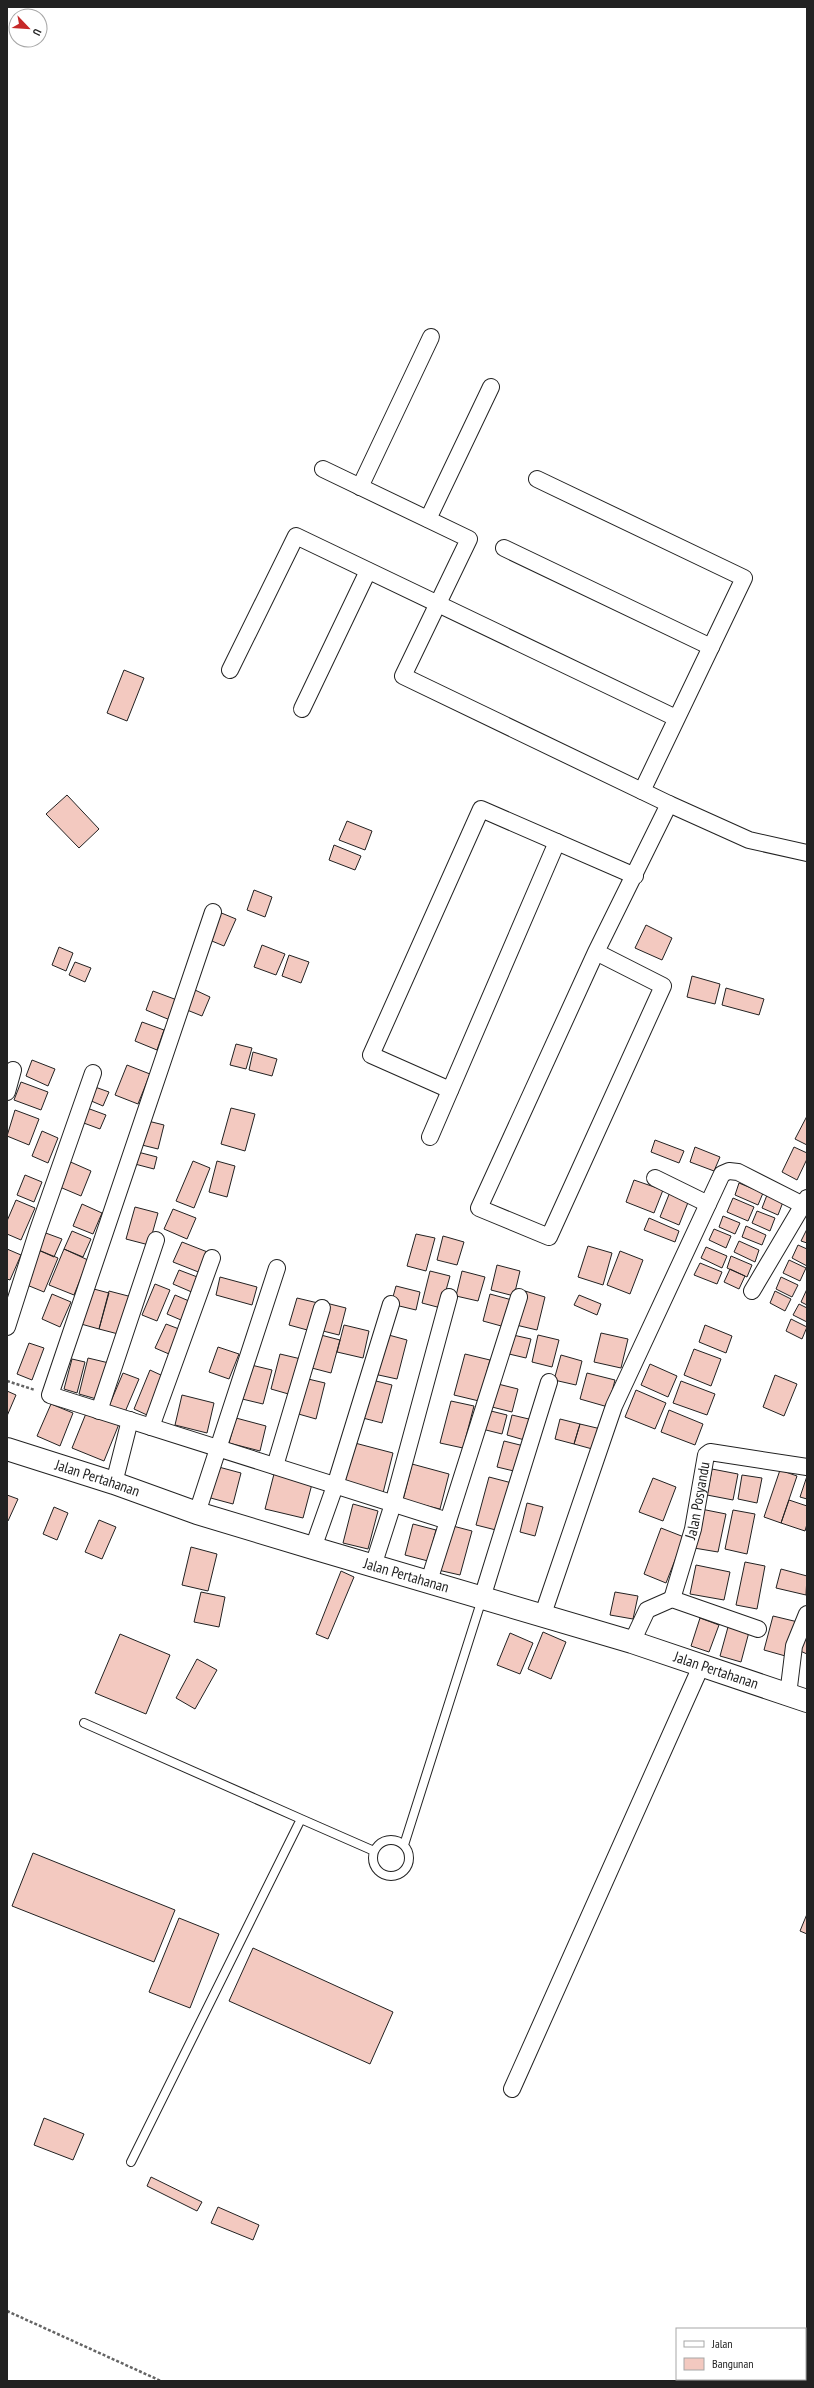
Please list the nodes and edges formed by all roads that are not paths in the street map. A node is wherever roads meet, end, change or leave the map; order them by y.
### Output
1 (431, 337) dead end
2 (491, 388) dead end
3 (323, 469) dead end
4 (536, 479) dead end
5 (360, 487) junction
6 (428, 519) junction
7 (504, 548) dead end
8 (368, 571) junction
9 (438, 604) junction
10 (711, 647) junction
11 (230, 670) dead end
12 (302, 709) dead end
13 (676, 718) junction
14 (642, 791) junction
15 (669, 804) junction
16 (557, 842) junction
17 (807, 853) edge
18 (635, 876) junction
19 (213, 912) dead end
20 (596, 952) junction
21 (13, 1070) dead end
22 (92, 1073) dead end
23 (450, 1090) junction
24 (7, 1092) edge
25 (430, 1137) dead end
26 (655, 1178) dead end
27 (708, 1204) junction
28 (806, 1204) edge
29 (156, 1240) dead end
30 (212, 1258) dead end
31 (277, 1268) dead end
32 (752, 1291) dead end
33 (449, 1296) dead end
34 (519, 1297) dead end
35 (391, 1304) dead end
36 (322, 1308) dead end
37 (7, 1327) edge
38 (549, 1382) dead end
39 (99, 1411) junction
40 (130, 1420) junction
41 (151, 1427) junction
42 (7, 1449) edge
43 (218, 1449) junction
44 (275, 1466) junction
45 (807, 1466) edge
46 (114, 1483) junction
47 (335, 1486) junction
48 (394, 1504) junction
49 (197, 1512) junction
50 (448, 1521) junction
51 (313, 1548) junction
52 (373, 1566) junction
53 (429, 1581) junction
54 (482, 1598) junction
55 (672, 1599) junction
56 (543, 1614) junction
57 (807, 1614) edge
58 (758, 1628) dead end
59 (632, 1642) junction
60 (702, 1664) junction
61 (798, 1698) edge
62 (84, 1723) dead end
63 (300, 1819) junction
64 (404, 1845) junction
65 (374, 1851) junction
66 (512, 2089) dead end
67 (131, 2162) dead end

1 - 5 street
2 - 6 street
3 - 5 street
4 - 10 street
5 - 6 street
6 - 9 street
7 - 10 street
8 - 9 street
8 - 11 street
8 - 12 street
9 - 13 street
9 - 14 street
10 - 13 street
13 - 14 street
14 - 15 street
15 - 17 street
15 - 18 street
16 - 18 street
16 - 23 street
16 - 23 street
18 - 20 street
19 - 39 street
20 - 20 street
21 - 24 street
22 - 37 street
23 - 25 street
26 - 27 street
27 - 28 street
27 - 56 street
28 - 32 street
29 - 39 street
30 - 41 street
31 - 43 street
33 - 48 street
34 - 50 street
35 - 47 street
36 - 44 street
38 - 54 street
39 - 40 street
40 - 41 street
40 - 46 street
41 - 43 street
42 - 46 main road, Jalan Pertahanan
43 - 44 street
43 - 49 street
44 - 47 street
45 - 55 street, Jalan Posyandu
46 - 49 main road, Jalan Pertahanan
47 - 48 street
47 - 51 street
48 - 50 street
48 - 52 street
49 - 51 main road, Jalan Pertahanan
50 - 53 street
51 - 52 main road, Jalan Pertahanan
52 - 53 main road, Jalan Pertahanan
53 - 54 main road, Jalan Pertahanan
54 - 56 main road, Jalan Pertahanan
54 - 64 lane
55 - 58 street
55 - 59 street
56 - 59 main road, Jalan Pertahanan
57 - 61 street
59 - 60 main road, Jalan Pertahanan
60 - 61 main road, Jalan Pertahanan
60 - 66 street
62 - 63 lane
63 - 65 lane
63 - 67 lane
64 - 65 lane
64 - 65 lane

